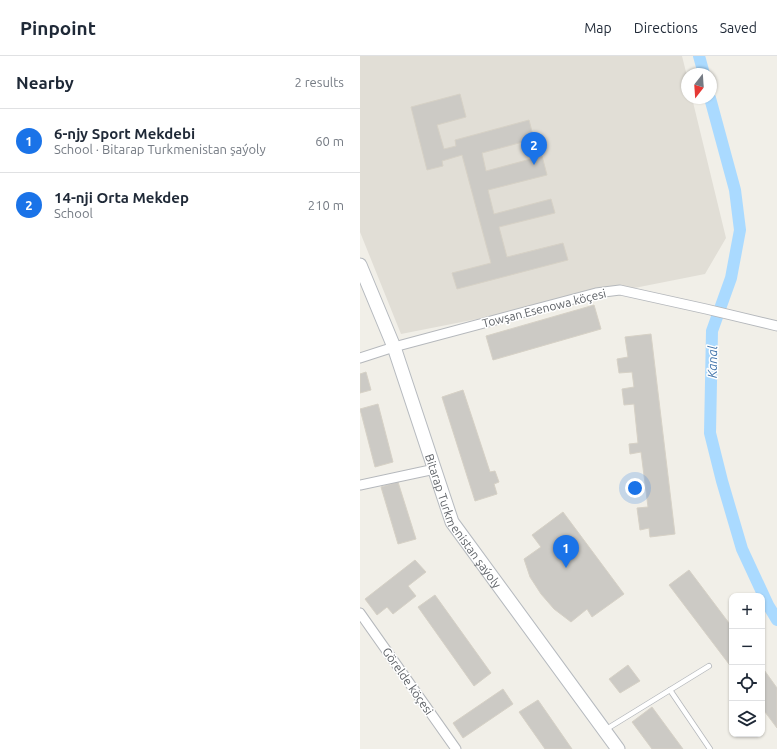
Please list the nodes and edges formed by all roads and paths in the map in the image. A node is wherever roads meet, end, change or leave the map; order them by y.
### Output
1 (360, 265) edge
2 (777, 326) edge
3 (394, 347) junction
4 (360, 358) edge
5 (434, 469) junction
6 (360, 484) edge
7 (360, 613) edge
8 (709, 666) dead end
9 (670, 690) junction
10 (605, 730) junction
11 (456, 749) edge
12 (618, 749) edge
13 (710, 749) edge

1 - 3 street, Bitarap Turkmenistan şaýoly
2 - 3 street, Towşan Esenowa köçesi
3 - 4 street, Towşan Esenowa köçesi
3 - 5 street, Bitarap Turkmenistan şaýoly
5 - 6 street
5 - 10 street, Bitarap Turkmenistan şaýoly
7 - 11 street, Görelde köçesi
8 - 9 lane
9 - 10 lane
9 - 13 lane
10 - 12 street, Bitarap Turkmenistan şaýoly

